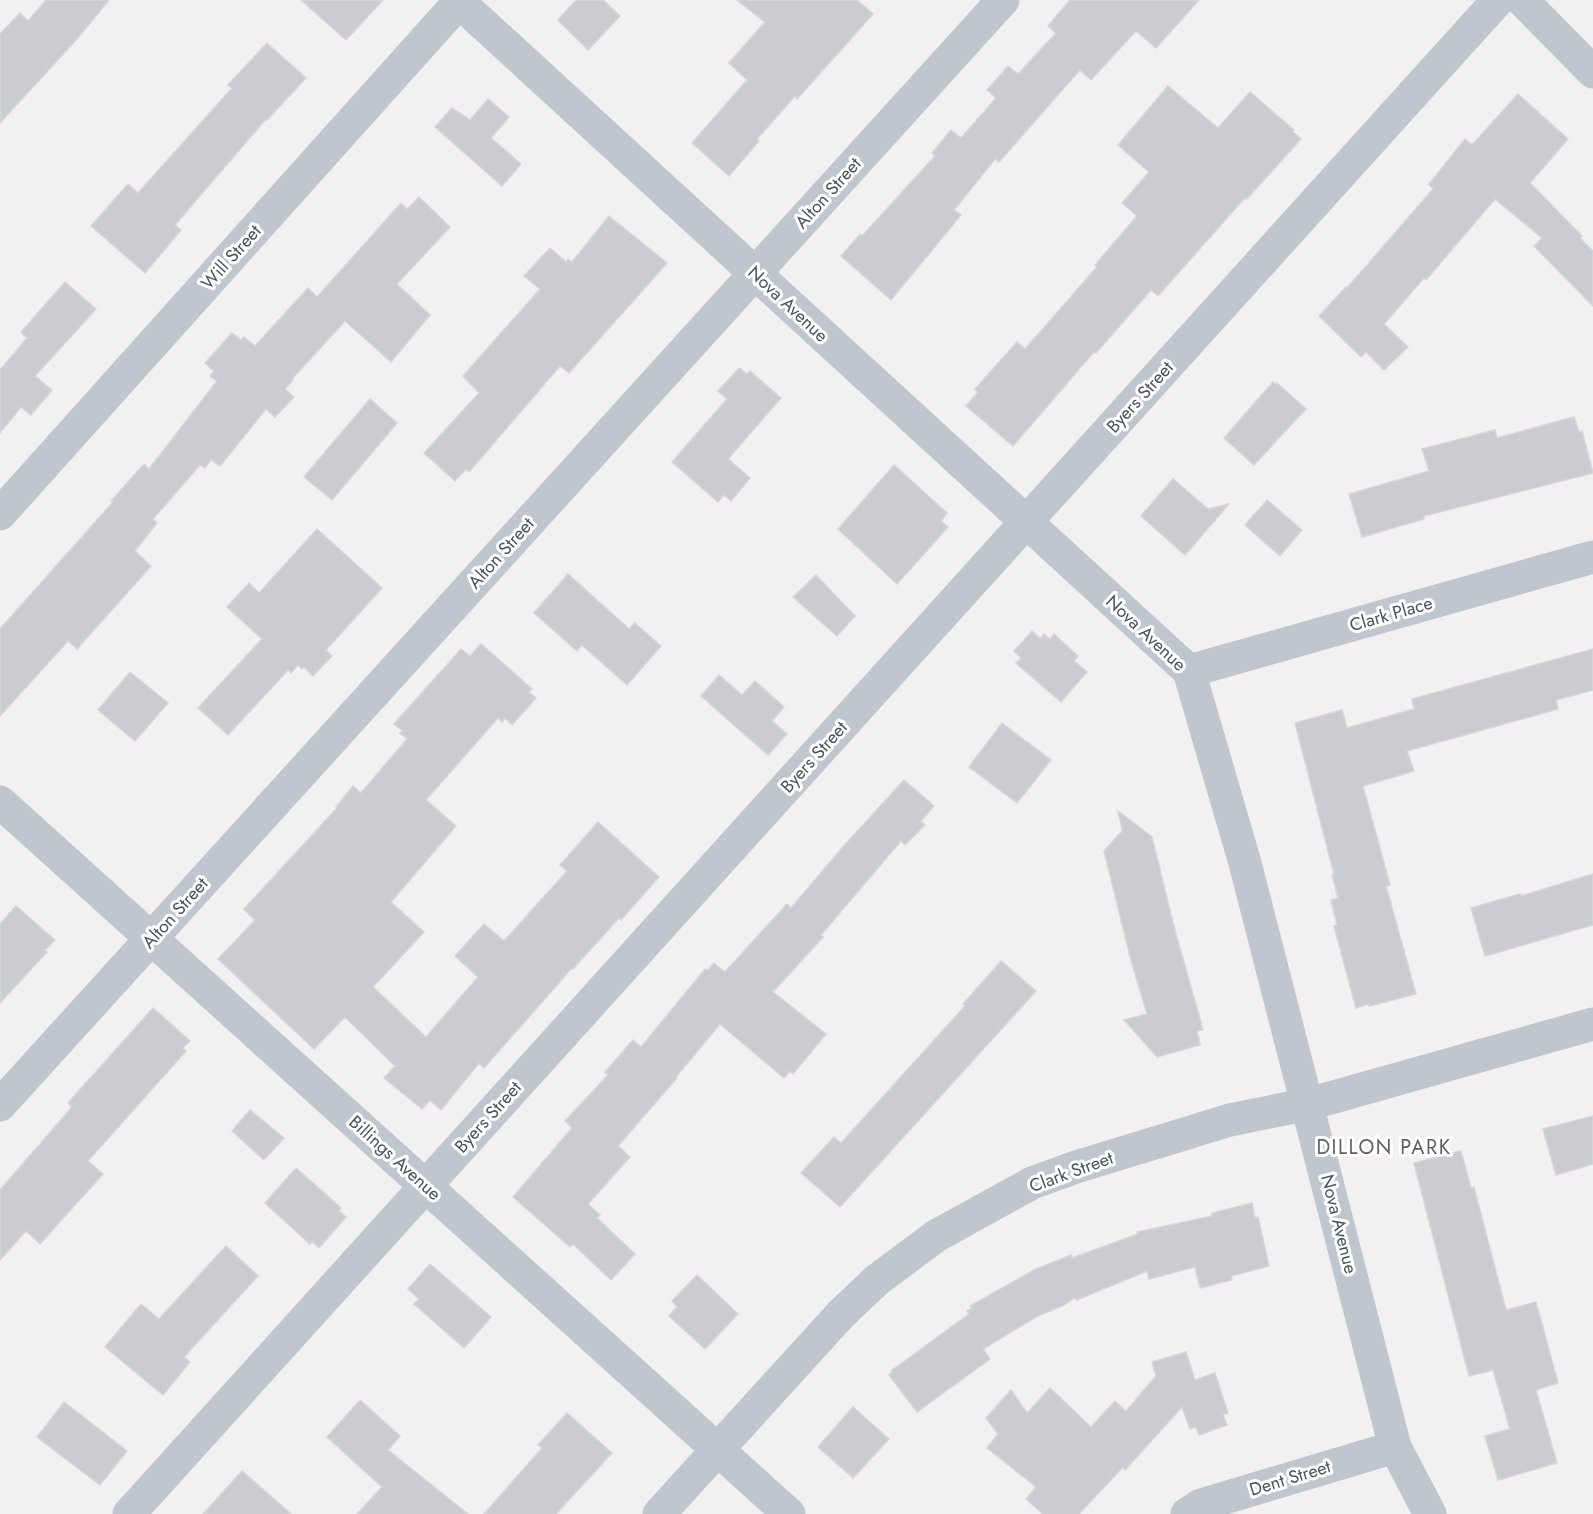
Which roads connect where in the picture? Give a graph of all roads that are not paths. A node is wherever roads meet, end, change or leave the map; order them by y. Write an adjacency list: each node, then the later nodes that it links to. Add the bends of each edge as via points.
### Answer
1 (1003, 0): 6 (street, Alton Street)
2 (1498, 0): 8 (street, Byers Street)
3 (1522, 0): 5 (street)
4 (459, 1): 6 (street, Nova Avenue); 7 (street, Will Street)
5 (1593, 72)
6 (755, 273): 8 (street, Nova Avenue); 12 (street, Alton Street)
7 (0, 514)
8 (1027, 522): 10 (street, Nova Avenue); 16 (street, Byers Street)
9 (1593, 557): 10 (street, Clark Place)
10 (1188, 671): 14 (street, Nova Avenue, via 1245,863)
11 (0, 802): 12 (street, Billings Avenue)
12 (151, 939): 15 (street, Alton Street); 16 (street, Billings Avenue)
13 (1593, 1024): 14 (street, Clark Street)
14 (1309, 1104): 17 (street, Nova Avenue); 18 (street, Clark Street, via 1230,1120 1076,1167 1032,1183 936,1236 841,1314)
15 (0, 1105)
16 (426, 1186): 18 (street, Billings Avenue); 19 (street, Byers Street)
17 (1395, 1447): 22 (street, Dent Street, via 1201,1505); 23 (street, Nova Avenue)
18 (717, 1449): 20 (street, Clark Street); 21 (street, Billings Avenue)
19 (129, 1514)
20 (659, 1514)
21 (789, 1514)
22 (1187, 1514)
23 (1430, 1514)

